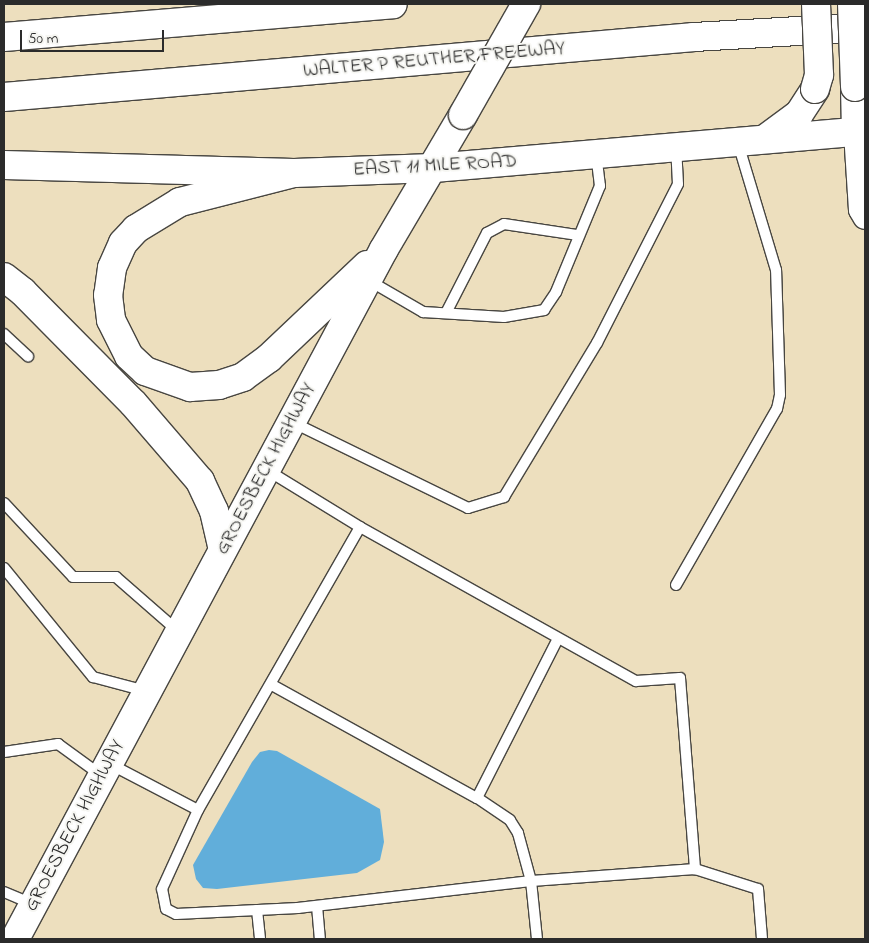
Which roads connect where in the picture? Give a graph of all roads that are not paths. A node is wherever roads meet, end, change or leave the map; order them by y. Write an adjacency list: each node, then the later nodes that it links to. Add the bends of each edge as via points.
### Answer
1 (393, 4): 6 (main road)
2 (526, 4): 14 (main road, GROESBECK HIGHWAY, bridge)
3 (816, 4): 9 (main road, bridge, via 818,75 815,88 799,114)
4 (852, 4): 8 (main road, bridge, via 855,87)
5 (865, 27): 7 (main road, WALTER P REUTHER FREEWAY, via 655,41)
6 (4, 37)
7 (4, 97)
8 (861, 131): 9 (main road, EAST 11 MILE ROAD); 16 (street, via 861,209)
9 (765, 139): 10 (main road, EAST 11 MILE ROAD)
10 (738, 142): 11 (main road, EAST 11 MILE ROAD); 30 (lane, via 776,270 780,394 777,409)
11 (676, 148): 12 (main road, EAST 11 MILE ROAD); 24 (lane, via 678,184 598,344 504,497 468,508)
12 (596, 154): 14 (main road, EAST 11 MILE ROAD); 17 (lane, via 600,186)
13 (4, 165): 15 (main road, EAST 11 MILE ROAD)
14 (433, 168): 15 (main road, EAST 11 MILE ROAD); 18 (main road, GROESBECK HIGHWAY)
15 (294, 173): 18 (main road, via 180,202 136,229 123,243 112,268 108,295 111,320 128,356 145,371 190,387 219,385 243,377 269,358)
16 (865, 216)
17 (578, 235): 21 (lane, via 556,292 544,310 504,317); 21 (lane, via 504,224 486,233)
18 (384, 249): 20 (main road, GROESBECK HIGHWAY)
19 (4, 277): 28 (main road, via 24,292 133,403 200,481 214,511)
20 (367, 280): 21 (lane, via 423,312); 24 (main road, GROESBECK HIGHWAY)
21 (446, 314)
22 (4, 334): 23 (lane)
23 (28, 356)
24 (292, 422): 25 (main road, GROESBECK HIGHWAY)
25 (266, 470): 27 (lane); 28 (main road, GROESBECK HIGHWAY)
26 (4, 502): 31 (lane, via 73,577 116,577)
27 (360, 527): 32 (lane); 33 (lane)
28 (223, 549): 31 (main road, GROESBECK HIGHWAY)
29 (4, 568): 34 (lane, via 93,677)
30 (676, 585)
31 (179, 631): 34 (main road, GROESBECK HIGHWAY)
32 (557, 640): 37 (lane); 39 (lane, via 636,681 680,678)
33 (272, 685): 37 (lane); 38 (lane)
34 (147, 692): 36 (main road, GROESBECK HIGHWAY)
35 (4, 752): 36 (lane, via 58,744)
36 (105, 769): 38 (lane); 42 (main road, GROESBECK HIGHWAY)
37 (477, 798): 40 (lane, via 510,820 518,833)
38 (198, 810): 44 (lane, via 162,889 166,909 176,914)
39 (695, 869): 40 (lane); 49 (lane, via 758,889)
40 (531, 881): 43 (lane); 48 (lane)
41 (4, 892): 42 (lane)
42 (33, 905): 45 (main road, GROESBECK HIGHWAY)
43 (317, 906): 44 (lane); 47 (lane)
44 (256, 910): 46 (lane)
45 (15, 939)
46 (260, 939)
47 (320, 939)
48 (537, 939)
49 (762, 939)

